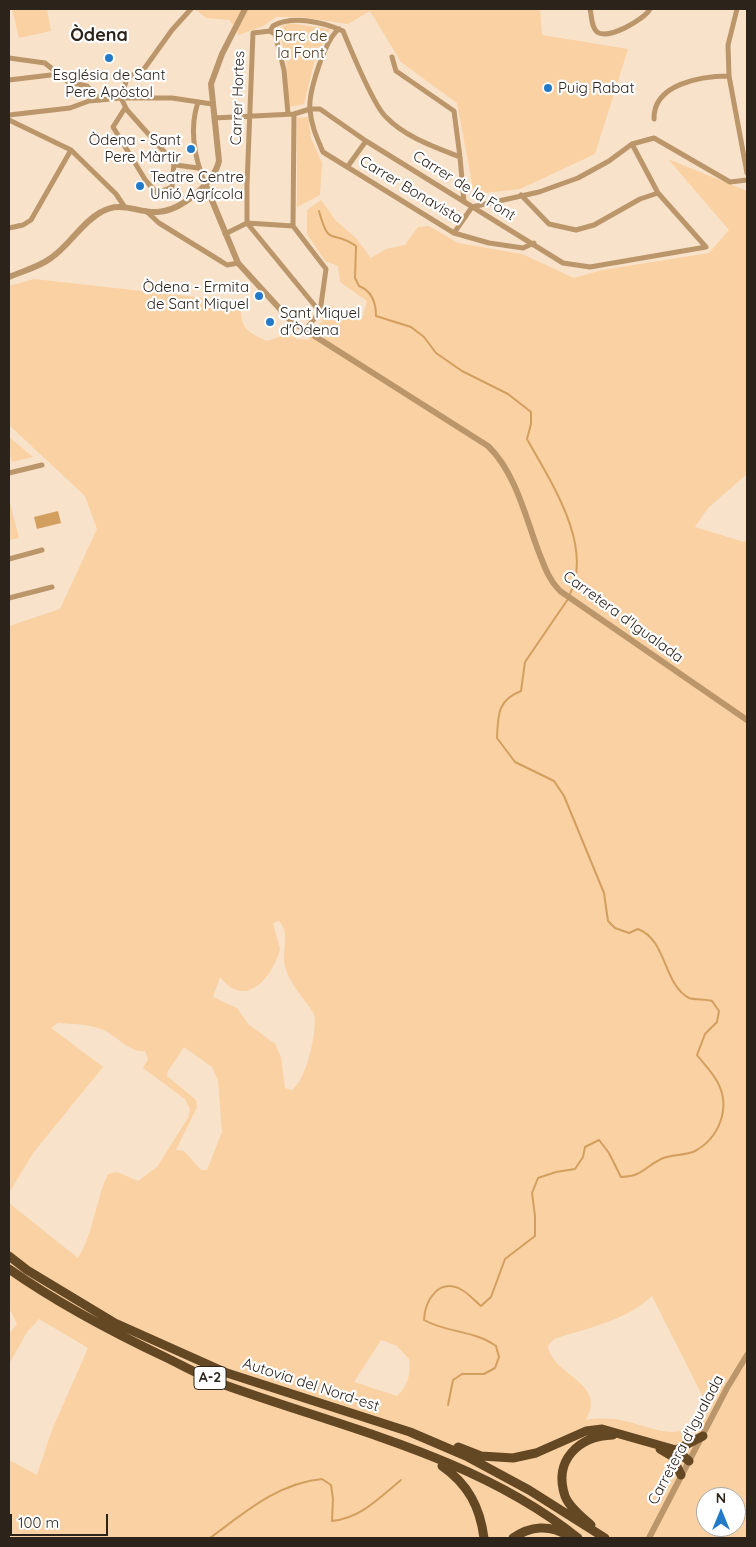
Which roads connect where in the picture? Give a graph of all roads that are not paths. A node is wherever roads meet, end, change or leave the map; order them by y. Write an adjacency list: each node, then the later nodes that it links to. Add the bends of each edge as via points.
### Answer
1 (191, 9): 13 (street, via 144,70 127,78)
2 (245, 9): 16 (street, via 215,70 211,84)
3 (590, 9): 4 (street, via 594,28 606,34 636,23)
4 (650, 9)
5 (737, 9): 11 (street, via 728,45)
6 (339, 29): 7 (street, via 289,20 273,26); 18 (street, via 317,72); 29 (street, via 343,31 384,116 403,131)
7 (273, 32): 19 (street, via 284,70); 22 (street, Carrer Hortes, via 253,33)
8 (392, 56): 29 (street, via 396,71 454,111)
9 (9, 58): 10 (street, via 45,63)
10 (59, 74): 12 (street); 14 (street, via 68,82 87,86)
11 (729, 76): 24 (street, via 699,80 668,90 654,108); 33 (street)
12 (9, 80)
13 (121, 98): 14 (street); 15 (street, via 172,98); 17 (street)
14 (100, 100): 21 (street, via 70,108)
15 (198, 102): 16 (street); 32 (street, via 193,116)
16 (212, 104): 23 (street)
17 (125, 108): 30 (street); 30 (street, via 113,127 157,193 172,187)
18 (310, 109): 20 (street); 26 (street, Carrer de la Font, via 320,109); 31 (street, Carrer Bonavista, via 314,131 323,152)
19 (288, 114): 20 (street); 22 (street)
20 (294, 114): 43 (street)
21 (9, 115)
22 (251, 116): 23 (street); 42 (street, Carrer Hortes)
23 (214, 118): 35 (street, via 219,161)
24 (654, 119)
25 (9, 120): 28 (street)
26 (366, 141): 31 (street); 38 (street, Carrer de la Font)
27 (632, 144): 34 (street, via 654,138 730,182); 36 (street); 37 (street, via 578,178)
28 (71, 150): 39 (street); 44 (street, via 32,220)
29 (460, 157): 38 (street)
30 (174, 163): 32 (street, via 176,166)
31 (348, 166): 45 (street, Carrer Bonavista)
32 (198, 168): 35 (street)
33 (747, 173)
34 (747, 180)
35 (206, 186): 41 (street, via 170,208 158,212); 46 (street, Carretera d'Igualada)
36 (658, 193): 37 (street, via 640,199 594,225 576,230 549,224); 47 (street, Carrer de la Font, via 706,247 590,267 563,263)
37 (521, 195): 40 (street)
38 (464, 202): 40 (street, Carrer de la Font)
39 (124, 206): 41 (street); 49 (street, via 102,211 51,258)
40 (472, 207): 45 (street); 47 (street, Carrer de la Font)
41 (144, 209): 48 (street, via 159,223 227,265)
42 (247, 223): 43 (street); 46 (street); 50 (street)
43 (293, 226): 50 (street, via 326,269)
44 (9, 228)
45 (454, 233): 47 (street, Carrer Bonavista, via 523,248)
46 (225, 234): 48 (street, Carretera d'Igualada)
47 (534, 243)
48 (238, 264): 51 (street, Carretera d'Igualada, via 290,322)
49 (9, 277)
50 (320, 312): 51 (street)
51 (304, 332): 58 (street, Carretera d'Igualada, via 488,446 509,474 548,576 566,595)
52 (42, 465): 53 (street)
53 (9, 473)
54 (42, 550): 55 (street)
55 (9, 558)
56 (52, 587): 57 (street)
57 (9, 598)
58 (747, 720)
59 (9, 1256): 62 (highway, Autovia del Nord-est / A-2, via 115,1323 226,1373)
60 (9, 1269): 66 (highway, Autovia del Nord-est / A-2, via 107,1330 220,1383 343,1423)
61 (747, 1355): 64 (street, Carretera d'Igualada)
62 (335, 1406): 63 (highway, via 384,1417 481,1456 514,1458 536,1453 586,1431 602,1429); 73 (highway, Autovia del Nord-est / A-2, via 466,1456 529,1490)
63 (624, 1435): 65 (highway); 73 (highway, via 593,1437 578,1445 570,1454 562,1474 566,1497)
64 (703, 1436): 65 (highway); 67 (street, Carretera d'Igualada)
65 (674, 1453): 67 (highway); 68 (highway)
66 (425, 1455): 69 (highway, via 464,1484 482,1520); 72 (highway, Autovia del Nord-est / A-2, via 481,1478 557,1521)
67 (689, 1461): 68 (street, Carretera d'Igualada)
68 (681, 1475): 74 (street, Carretera d'Igualada)
69 (484, 1538)
70 (513, 1538): 71 (highway, via 534,1528 557,1529)
71 (570, 1538)
72 (578, 1538)
73 (605, 1538)
74 (649, 1538)

